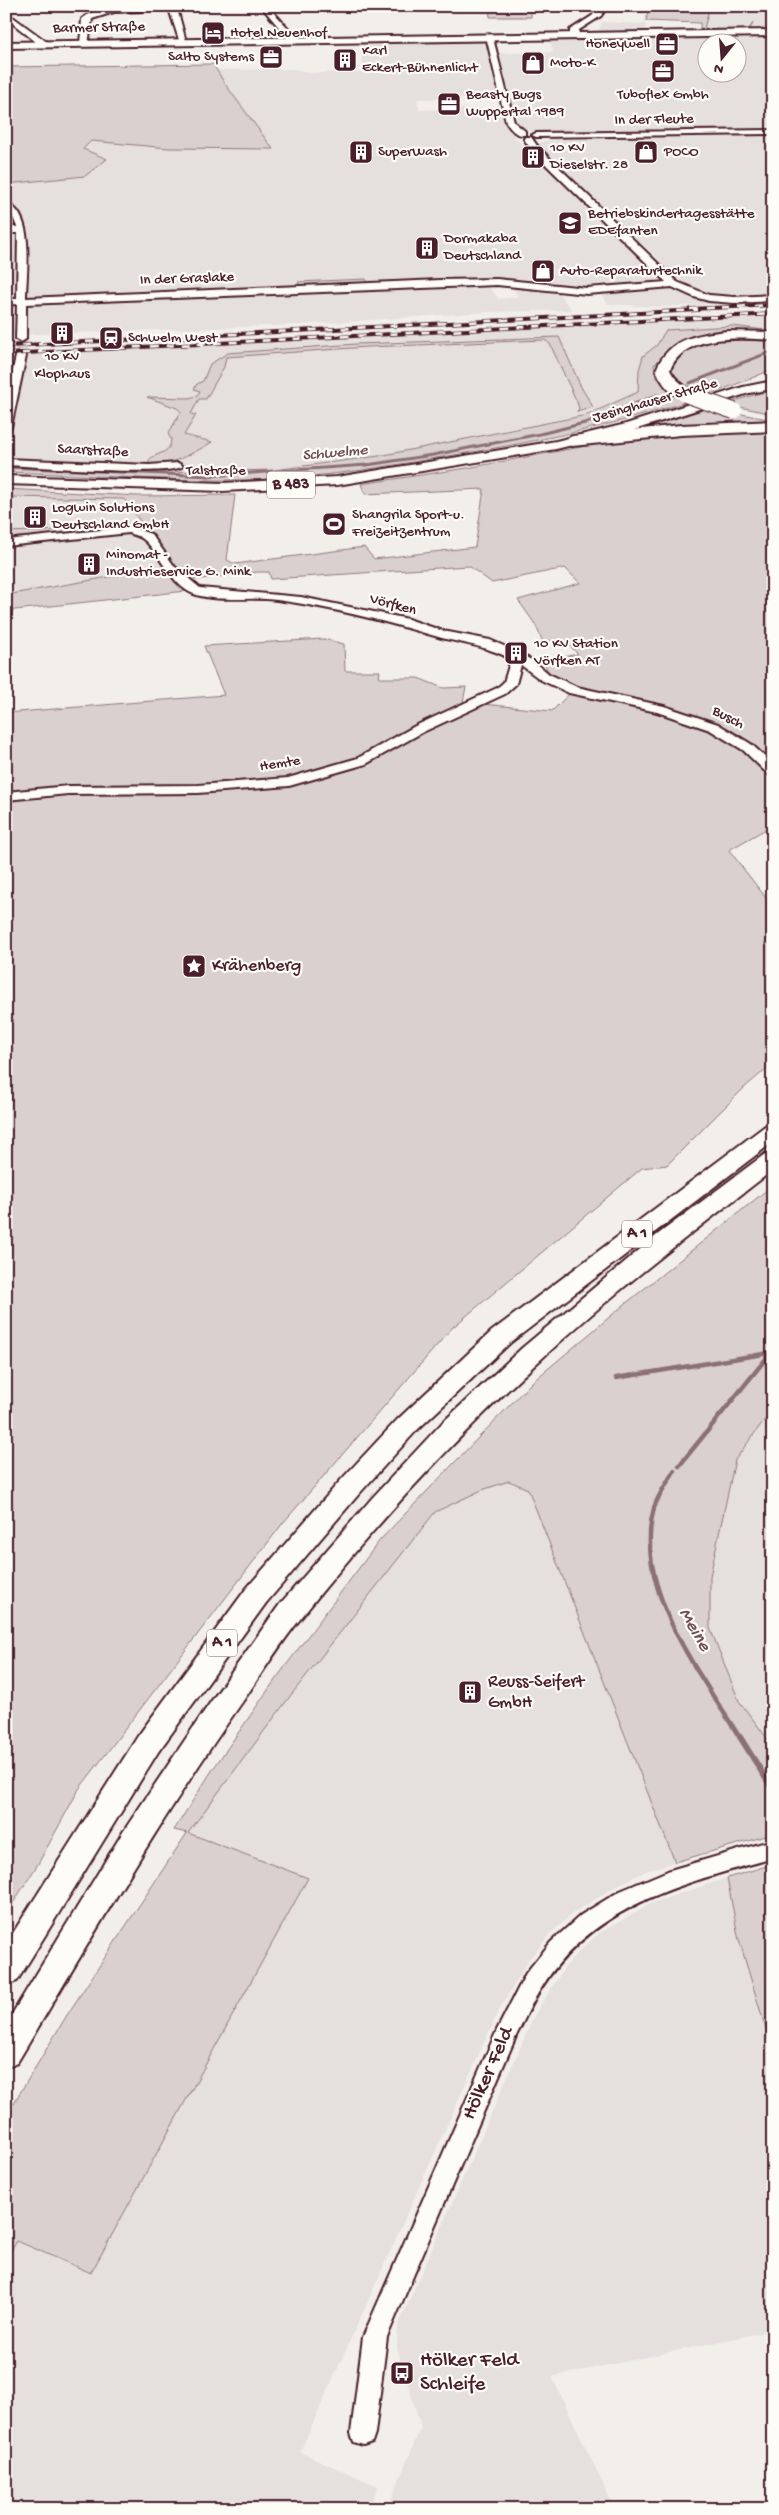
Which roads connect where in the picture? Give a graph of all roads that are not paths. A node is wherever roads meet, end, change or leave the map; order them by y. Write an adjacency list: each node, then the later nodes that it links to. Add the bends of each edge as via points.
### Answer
1 (180, 6): 15 (street, via 174,12)
2 (264, 6): 14 (street)
3 (537, 6): 4 (street)
4 (603, 7): 8 (street)
5 (138, 9): 17 (street, via 89,17 86,19)
6 (6, 14): 9 (street)
7 (576, 16): 8 (street)
8 (595, 18): 12 (street, via 577,27)
9 (18, 23): 10 (street); 16 (street)
10 (6, 24)
11 (773, 33): 12 (main road, Barmer Straße)
12 (574, 36): 13 (main road, Barmer Straße)
13 (488, 38): 14 (main road, Barmer Straße); 20 (street, via 510,122)
14 (295, 41): 15 (main road, Barmer Straße)
15 (188, 43): 17 (main road, Barmer Straße)
16 (44, 44): 17 (main road, Barmer Straße); 18 (main road, Barmer Straße)
17 (84, 44)
18 (6, 45)
19 (773, 132): 20 (street, In der Fleute)
20 (528, 136): 24 (street, via 535,149)
21 (6, 206): 23 (street, via 16,214)
22 (6, 230): 23 (street)
23 (22, 230): 26 (street)
24 (674, 284): 25 (street, via 708,298); 26 (street, In der Graslake, via 587,291 489,282)
25 (773, 298)
26 (20, 301): 27 (street, In der Graslake); 29 (street)
27 (6, 302)
28 (773, 336): 34 (highway, bridge, via 722,336 695,342 677,349 666,359 663,370 669,383 685,394 734,411)
29 (21, 339)
30 (21, 356): 36 (street)
31 (773, 379): 33 (main road, Jesinghauser Straße / B 483)
32 (773, 385): 33 (main road, Jesinghauser Straße / B 483)
33 (747, 390): 37 (main road, Jesinghauser Straße / B 483, via 651,421)
34 (773, 417)
35 (773, 426): 37 (highway, via 681,430)
36 (6, 427)
37 (572, 441): 40 (main road, Talstraße / B 483, via 409,471 290,485 174,487)
38 (6, 462): 39 (street, Saarstraße, via 149,468)
39 (178, 466)
40 (6, 480)
41 (6, 543): 42 (street, Vörfken, via 130,530 147,536 171,569 196,591 301,600 486,643)
42 (517, 658): 43 (street, Vörfken, via 545,677 573,690); 45 (street, Hemte, via 510,684 501,691 419,729 362,761 289,782 198,789 68,790)
43 (660, 710): 44 (street, Busch, via 697,720 727,733)
44 (773, 770)
45 (6, 796)
46 (773, 1131): 49 (highway, A 1, via 493,1345 406,1426 256,1596 148,1744)
47 (773, 1159): 50 (highway, A 1, via 665,1241 522,1361 382,1504 290,1612 213,1721 139,1834)
48 (773, 1850): 51 (street, Hölker Feld, via 670,1879 627,1896 588,1920 558,1949 534,1980 508,2030 375,2338)
49 (6, 1971)
50 (6, 2053)
51 (363, 2433)

